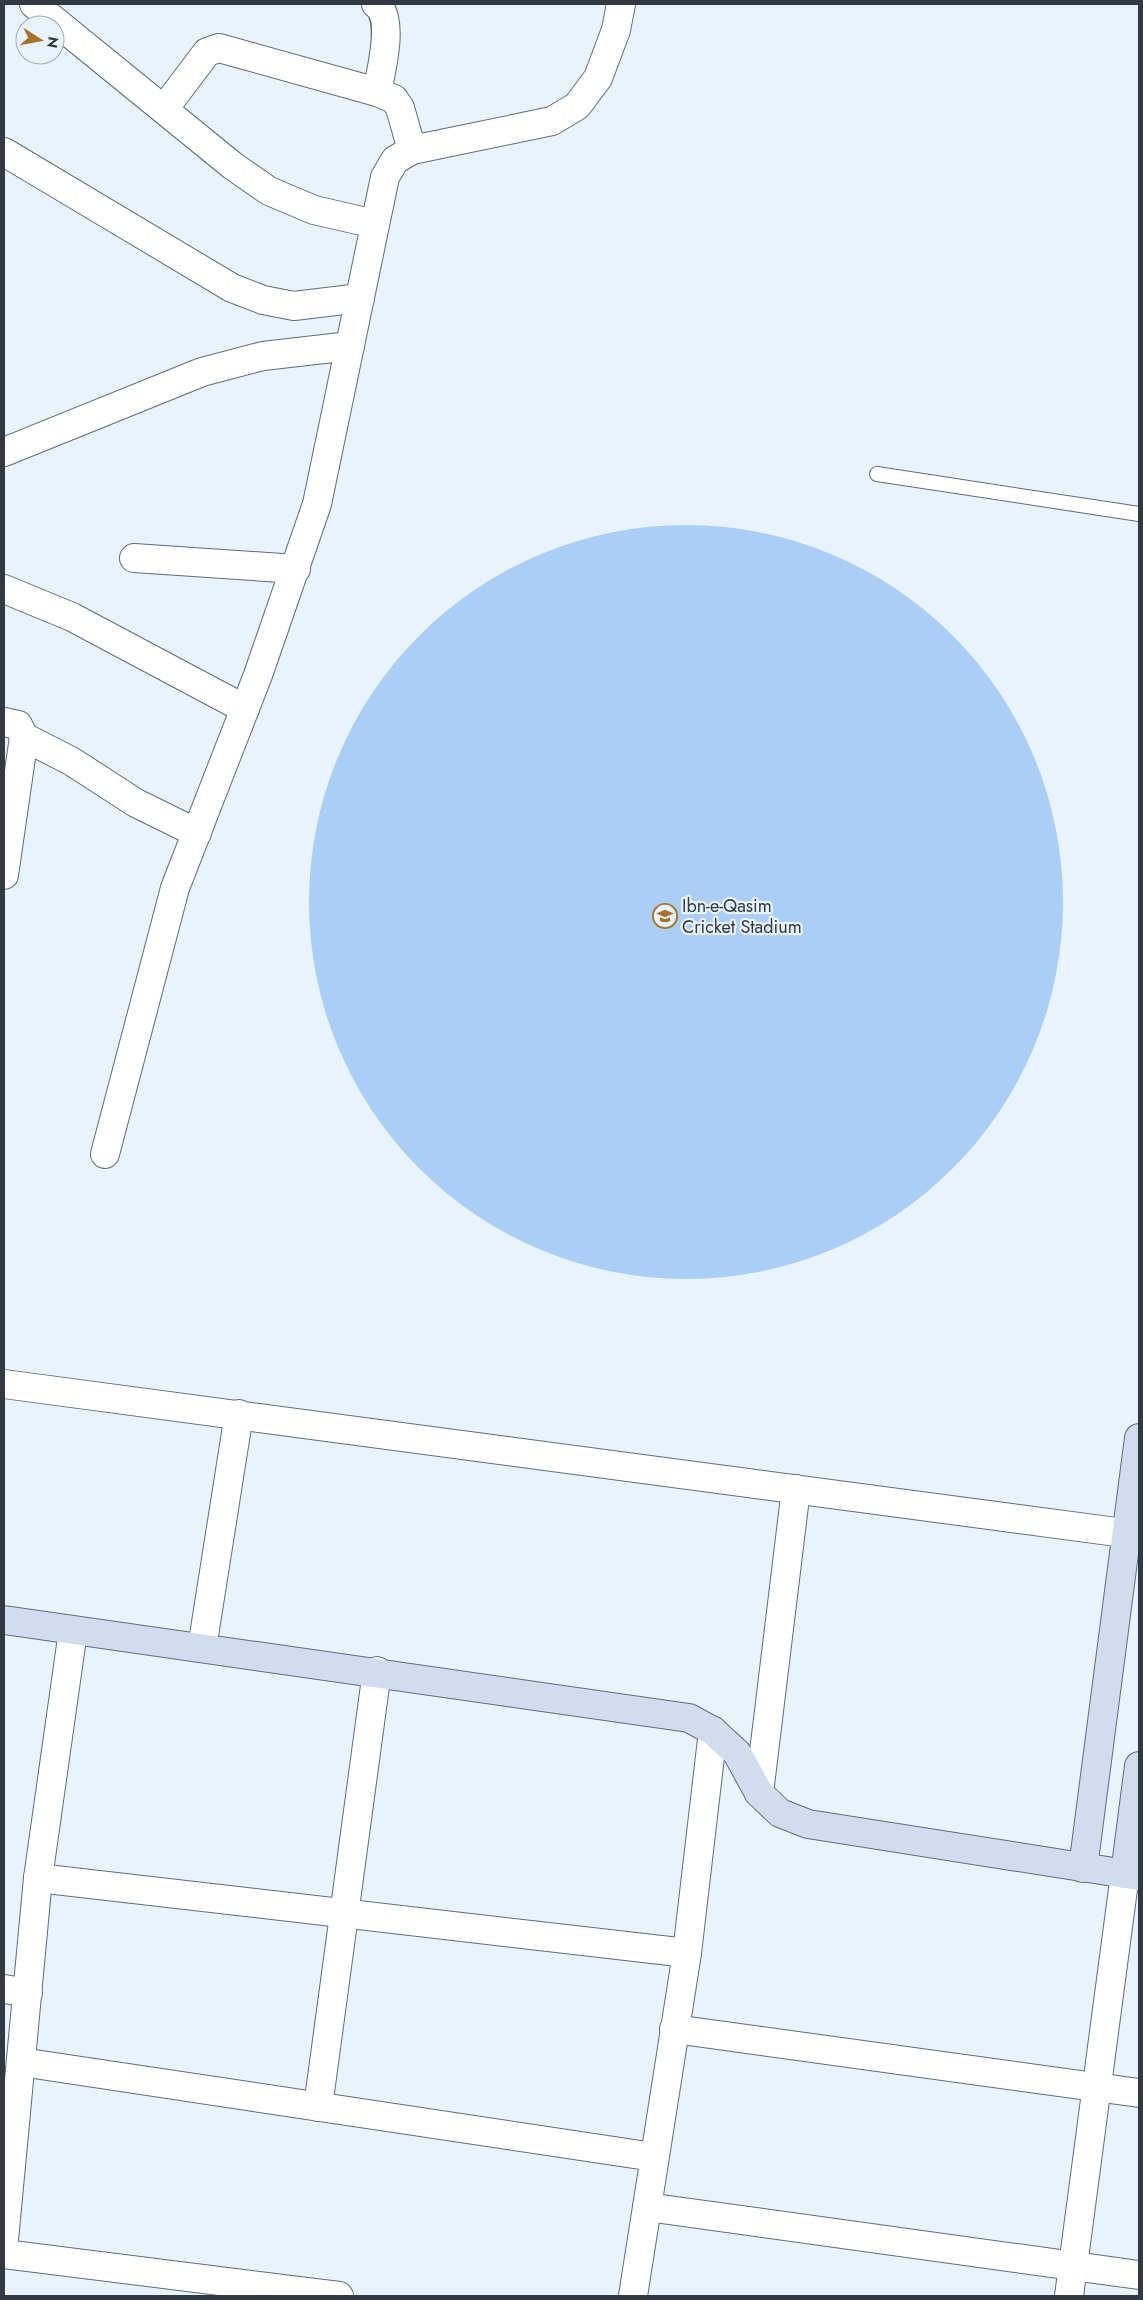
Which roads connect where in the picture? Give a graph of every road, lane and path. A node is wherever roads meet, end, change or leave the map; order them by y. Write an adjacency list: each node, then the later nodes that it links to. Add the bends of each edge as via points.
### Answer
1 (34, 4): 5 (street)
2 (376, 4): 4 (street, via 386,15 385,53)
3 (621, 4): 6 (street, via 616,30 598,78 578,106 552,121)
4 (378, 92): 5 (street, via 219,48 207,52); 6 (street, via 394,100 400,108)
5 (164, 109): 8 (street, via 269,191 314,210)
6 (412, 150): 8 (street, via 395,160 385,177)
7 (4, 152): 9 (street, via 232,288 263,300 294,306)
8 (375, 224): 9 (street)
9 (360, 298): 10 (street)
10 (350, 346): 11 (street, via 263,356 202,372); 15 (street, via 317,504)
11 (4, 452)
12 (877, 474): 13 (lane)
13 (1139, 514)
14 (134, 558): 15 (street)
15 (296, 569): 17 (street)
16 (4, 589): 17 (street, via 72,617)
17 (245, 710): 19 (street)
18 (14, 729): 19 (street, via 136,803); 20 (street)
19 (197, 833): 21 (street, via 175,888)
20 (4, 875)
21 (105, 1154)
22 (4, 1384): 23 (street)
23 (239, 1414): 25 (street); 29 (street)
24 (1139, 1438): 26 (street)
25 (796, 1488): 26 (street); 33 (street)
26 (1133, 1535): 34 (street)
27 (4, 1620): 28 (street)
28 (74, 1631): 29 (street); 36 (street)
29 (202, 1648): 30 (street)
30 (377, 1671): 31 (street, via 689,1718); 37 (street)
31 (712, 1731): 33 (street, via 737,1753); 38 (street)
32 (1139, 1766): 35 (street)
33 (759, 1793): 34 (street, via 780,1813 808,1824)
34 (1083, 1868): 35 (street)
35 (1132, 1875): 42 (street)
36 (38, 1878): 37 (street); 39 (street)
37 (344, 1914): 38 (street); 44 (street)
38 (687, 1953): 40 (street)
39 (16, 1991): 41 (street)
40 (674, 2028): 42 (street); 45 (street)
41 (21, 2062): 44 (street); 46 (street)
42 (1095, 2087): 43 (street); 50 (street)
43 (1139, 2093)
44 (318, 2107): 45 (street)
45 (654, 2157): 47 (street)
46 (6, 2204): 48 (street)
47 (646, 2207): 50 (street); 53 (street)
48 (4, 2240)
49 (4, 2254): 52 (street)
50 (1074, 2266): 51 (street); 54 (street)
51 (1139, 2275)
52 (339, 2296)
53 (633, 2296)
54 (1069, 2296)

